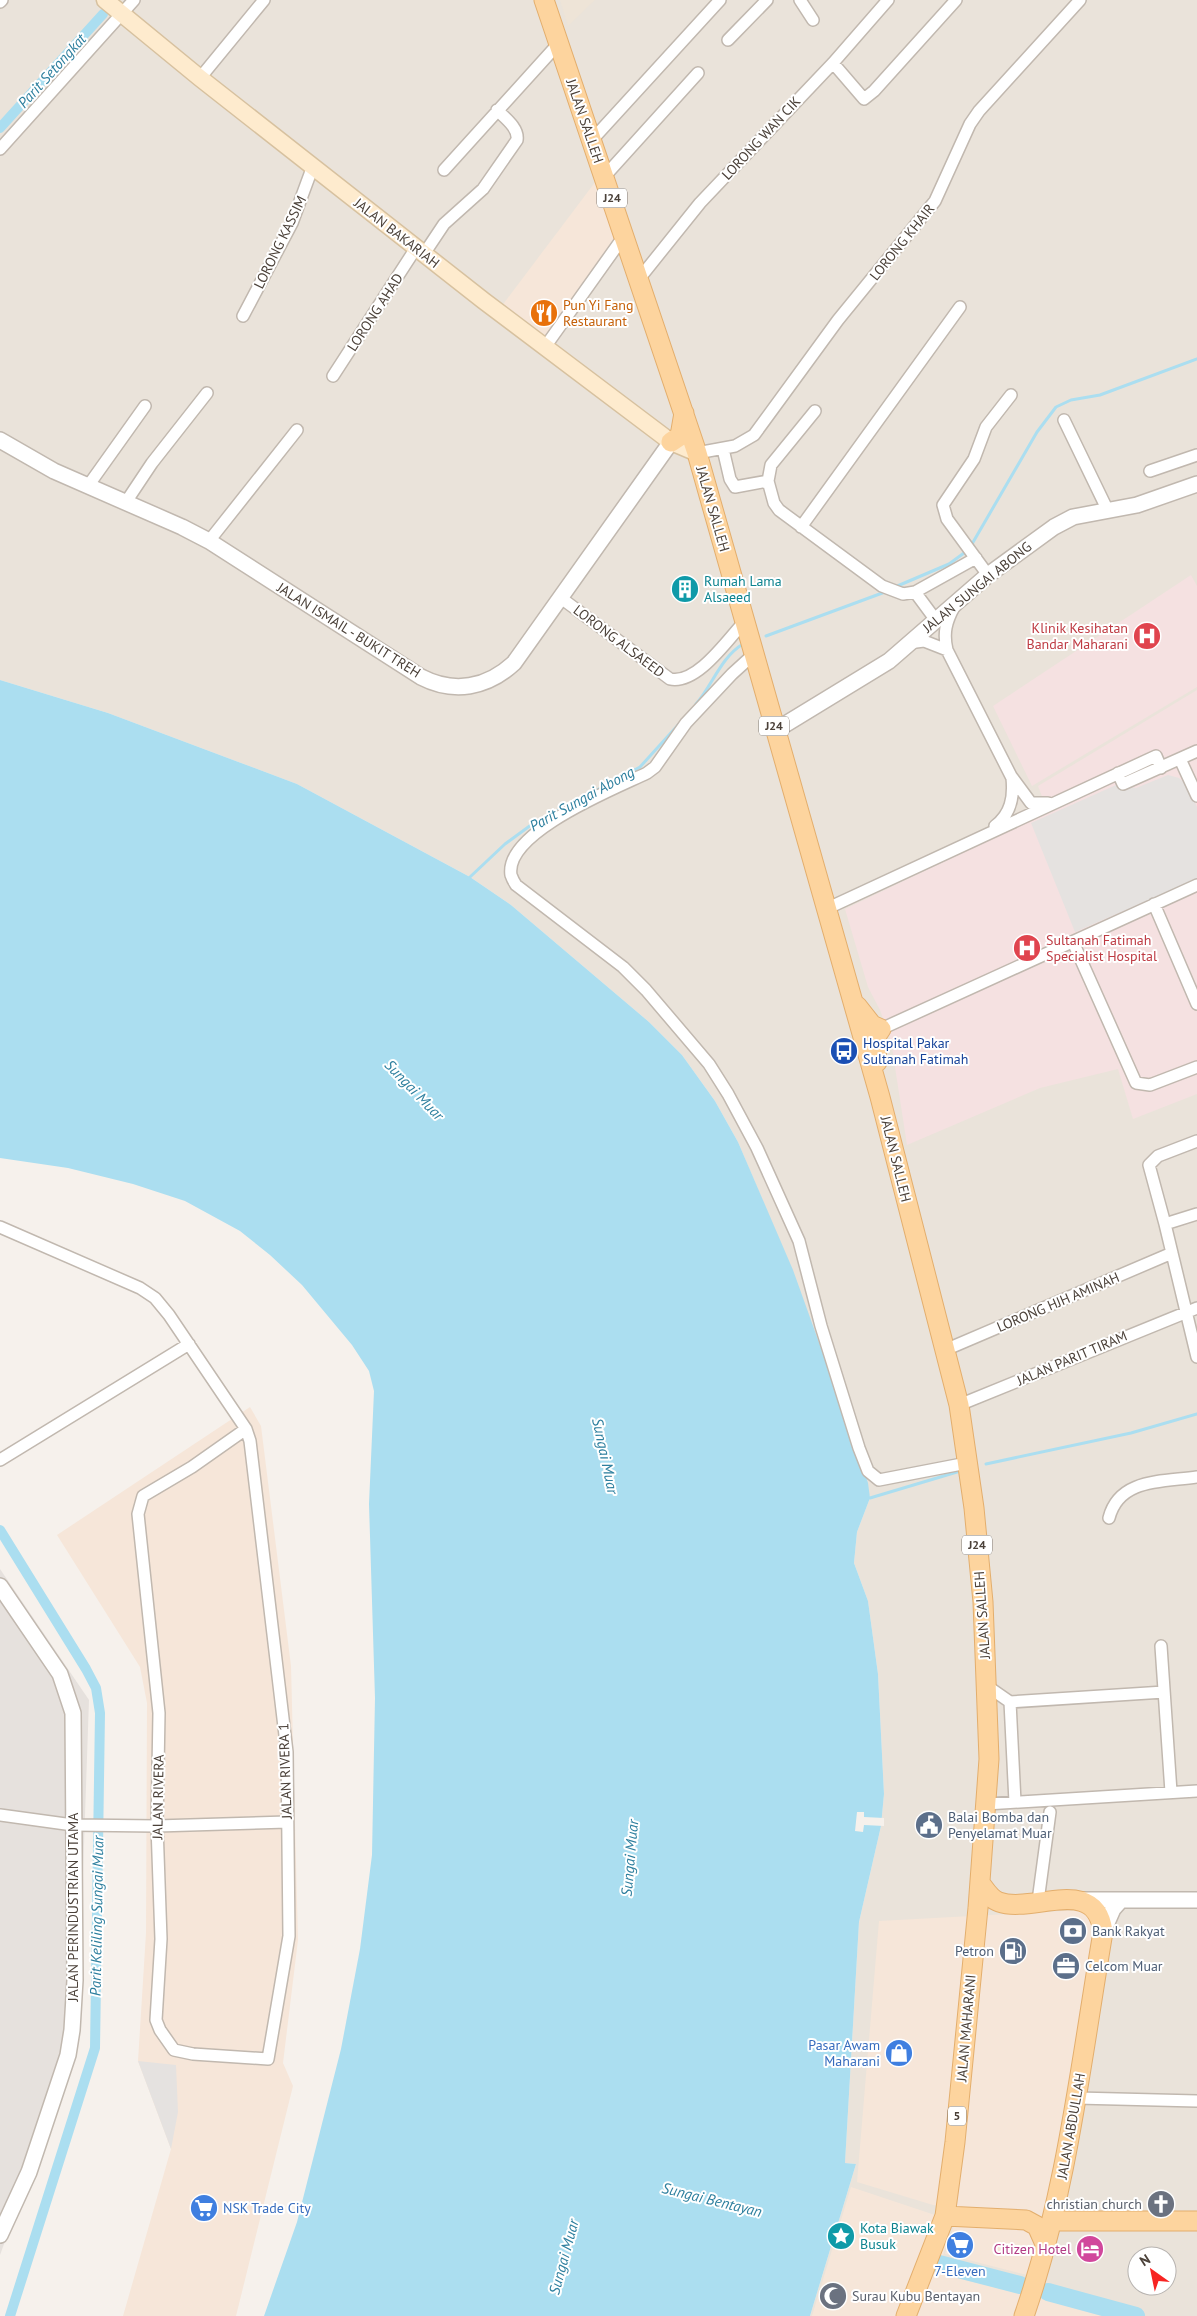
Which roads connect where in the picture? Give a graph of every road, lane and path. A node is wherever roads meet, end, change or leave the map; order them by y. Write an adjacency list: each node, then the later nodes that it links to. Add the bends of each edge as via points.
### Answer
1 (105, 0): 11 (main road, JALAN BAKARIAH)
2 (134, 0): 11 (street)
3 (264, 0): 17 (street)
4 (544, 0): 14 (main road, JALAN SALLEH / J24)
5 (720, 0): 19 (street)
6 (767, 0): 13 (street)
7 (800, 0): 12 (street)
8 (888, 0): 15 (street, LORONG WAN CIK)
9 (956, 0): 15 (street, via 864,98)
10 (1080, 0): 40 (street, LORONG KHAIR, via 979,111 935,201 838,320 754,435 746,442)
11 (123, 14): 17 (main road, JALAN BAKARIAH); 20 (street)
12 (813, 20)
13 (728, 40)
14 (559, 43): 18 (street); 19 (main road, JALAN SALLEH / J24)
15 (833, 63): 26 (street, LORONG WAN CIK, via 700,204)
16 (698, 73): 23 (street)
17 (200, 78): 21 (main road, JALAN BAKARIAH)
18 (496, 110): 22 (street); 25 (street, LORONG AHAD, via 516,130 517,140 483,189)
19 (592, 140): 23 (main road, JALAN SALLEH / J24)
20 (0, 149)
21 (313, 166): 25 (main road, JALAN BAKARIAH); 28 (street, LORONG KASSIM, via 292,223)
22 (444, 170)
23 (604, 177): 24 (main road, JALAN SALLEH / J24)
24 (624, 236): 26 (main road, JALAN SALLEH / J24); 29 (street)
25 (420, 251): 29 (main road, JALAN BAKARIAH); 30 (street, LORONG AHAD)
26 (639, 279): 35 (main road, JALAN SALLEH / J24)
27 (960, 307): 49 (street)
28 (243, 316)
29 (544, 347): 39 (main road, JALAN BAKARIAH)
30 (334, 376)
31 (207, 393): 47 (street)
32 (1011, 395): 51 (street, via 986,427 974,459 943,505 947,518)
33 (145, 406): 46 (street)
34 (815, 411): 44 (street, via 771,465)
35 (684, 412): 39 (main road, via 680,436); 41 (main road, J24)
36 (1064, 420): 48 (street)
37 (297, 430): 50 (street)
38 (0, 440): 46 (street, JALAN ISMAIL - BUKIT TREH)
39 (672, 442): 41 (main road, JALAN BAKARIAH); 54 (street, JALAN ISMAIL - BUKIT TREH)
40 (723, 448): 41 (street, LORONG KHAIR); 44 (street, via 735,487)
41 (698, 453): 57 (main road, JALAN SALLEH / J24)
42 (1197, 455): 43 (street)
43 (1150, 472)
44 (768, 481): 49 (street, via 776,507)
45 (1197, 484): 48 (street, JALAN SUNGAI ABONG, via 1157,500)
46 (88, 486): 47 (street, JALAN ISMAIL - BUKIT TREH)
47 (126, 502): 50 (street, JALAN ISMAIL - BUKIT TREH)
48 (1108, 511): 52 (street, JALAN SUNGAI ABONG, via 1073,517 1054,527)
49 (801, 527): 53 (street, via 882,586 896,593)
50 (208, 541): 54 (street, JALAN ISMAIL - BUKIT TREH, via 421,677 454,688 481,685 504,673)
51 (976, 558): 52 (street); 53 (street)
52 (988, 575): 55 (street, JALAN SUNGAI ABONG)
53 (915, 592): 56 (street)
54 (561, 598): 57 (street, LORONG ALSAEED, via 670,679 678,680 698,672)
55 (959, 599): 56 (street, JALAN SUNGAI ABONG); 59 (street, via 944,632)
56 (935, 619): 58 (street, JALAN SUNGAI ABONG)
57 (745, 621): 60 (main road, JALAN SALLEH / J24)
58 (908, 643): 59 (street, via 924,641); 61 (street, JALAN SUNGAI ABONG, via 876,669)
59 (947, 650): 66 (street)
60 (754, 654): 61 (main road, JALAN SALLEH / J24); 92 (street, via 686,723 655,767 555,818 526,841 516,854 511,874 516,885 623,967 646,990 709,1064 728,1094 799,1241 824,1335 859,1448 871,1476 878,1480 886,1479)
61 (776, 730): 72 (main road, JALAN SALLEH / J24)
62 (1197, 751): 63 (street)
63 (1180, 759): 64 (street); 67 (street)
64 (1161, 768): 65 (street, via 1123,784); 65 (street, via 1156,756)
65 (1118, 773): 68 (street)
66 (1011, 776): 68 (street, via 1031,803); 69 (street, via 1014,794 1011,804 999,823)
67 (1197, 796)
68 (1054, 803): 69 (street)
69 (986, 833): 72 (street)
70 (1197, 885): 71 (street)
71 (1154, 904): 73 (street); 75 (street)
72 (826, 909): 74 (main road, JALAN SALLEH / J24)
73 (1073, 942): 76 (street); 77 (street, via 1136,1083 1150,1085)
74 (851, 1000): 76 (main road, via 871,1024); 78 (main road, JALAN SALLEH / J24)
75 (1197, 1004)
76 (881, 1030): 78 (main road, via 875,1038)
77 (1197, 1067)
78 (877, 1088): 87 (main road, JALAN SALLEH / J24)
79 (1197, 1141): 81 (street, via 1158,1156 1149,1165)
80 (1197, 1214): 81 (street)
81 (1165, 1224): 83 (street)
82 (0, 1226): 86 (street, via 140,1288 155,1298)
83 (1172, 1253): 85 (street); 87 (street, LORONG HJH AMINAH)
84 (1197, 1308): 85 (street, JALAN PARIT TIRAM)
85 (1185, 1312): 88 (street); 89 (street, JALAN PARIT TIRAM)
86 (189, 1344): 90 (street); 91 (street)
87 (945, 1350): 89 (main road, JALAN SALLEH / J24)
88 (1197, 1357)
89 (959, 1405): 92 (main road, JALAN SALLEH / J24)
90 (246, 1429): 106 (street, JALAN RIVERA 1, via 287,1752); 108 (street, JALAN RIVERA, via 141,1500 138,1514 159,1713)
91 (0, 1460)
92 (967, 1463): 97 (main road, JALAN SALLEH / J24, via 983,1602)
93 (1197, 1477): 94 (street, via 1133,1487 1118,1497)
94 (1108, 1518)
95 (0, 1586): 107 (street, JALAN PERINDUSTRIAN UTAMA, via 60,1674 73,1713)
96 (1161, 1646): 98 (street)
97 (987, 1686): 99 (street); 103 (main road, JALAN SALLEH / J24, via 989,1759)
98 (1164, 1692): 99 (street); 101 (street)
99 (1010, 1702): 102 (street)
100 (1197, 1791): 101 (street)
101 (1171, 1792): 102 (street)
102 (1015, 1802): 103 (street)
103 (986, 1804): 109 (main road, JALAN SALLEH / J24)
104 (1050, 1812): 113 (street)
105 (0, 1816): 107 (street)
106 (286, 1822): 108 (street); 117 (street, JALAN RIVERA 1, via 288,1936 268,2059)
107 (80, 1825): 108 (street); 123 (street, JALAN PERINDUSTRIAN UTAMA, via 72,2030 68,2055 29,2172)
108 (157, 1826): 117 (street, JALAN RIVERA, via 161,1939 156,2020 174,2050)
109 (980, 1883): 114 (main road, via 994,1899); 116 (main road, JALAN MAHARANI / 5)
110 (1080, 1900): 111 (street); 113 (main road, 5); 115 (main road, via 1096,1911)
111 (1120, 1900): 112 (street); 115 (street)
112 (1197, 1900)
113 (1038, 1901): 114 (main road, 5)
114 (1009, 1904): 116 (main road, 5, via 988,1915)
115 (1103, 1932): 118 (main road, JALAN ABDULLAH)
116 (974, 1936): 120 (main road, JALAN MAHARANI / 5)
117 (214, 2054)
118 (1077, 2098): 119 (street); 121 (main road, JALAN ABDULLAH)
119 (1197, 2101)
120 (945, 2216): 124 (main road, via 1026,2220 1037,2226); 125 (main road, JALAN MAHARANI / 5)
121 (1052, 2220): 122 (main road); 124 (main road, JALAN ABDULLAH)
122 (1197, 2221)
123 (0, 2235)
124 (1045, 2244): 126 (main road, JALAN ABDULLAH)
125 (906, 2316)
126 (1024, 2316)

